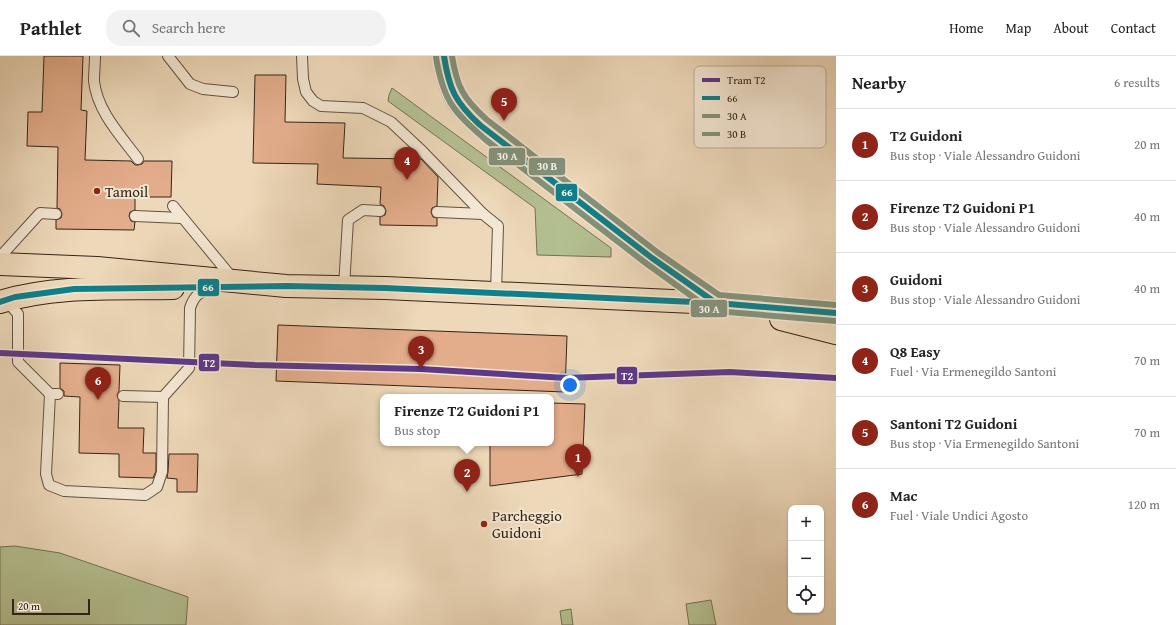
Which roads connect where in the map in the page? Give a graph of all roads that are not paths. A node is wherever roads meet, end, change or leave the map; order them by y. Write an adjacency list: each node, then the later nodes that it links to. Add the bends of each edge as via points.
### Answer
1 (95, 56): 6 (lane, via 94,82 106,116)
2 (168, 56): 5 (lane, via 190,84 203,89)
3 (302, 56): 11 (lane, via 306,92 313,101 322,106 363,108 391,122)
4 (444, 56): 20 (street, via 449,84 466,113 652,258)
5 (233, 92)
6 (138, 159)
7 (173, 206): 13 (lane)
8 (380, 211): 17 (lane, via 363,210 348,220)
9 (437, 212): 11 (lane)
10 (56, 214): 14 (lane, via 40,213)
11 (483, 214): 18 (lane, via 498,226)
12 (135, 216): 13 (lane)
13 (182, 218): 16 (lane)
14 (0, 257)
15 (0, 264): 16 (main road, via 97,268)
16 (225, 284): 17 (main road); 19 (main road, via 74,289 15,297); 25 (lane, via 198,294 192,300 189,368)
17 (344, 287): 18 (main road)
18 (496, 293): 20 (main road)
19 (0, 302)
20 (716, 303): 22 (main road); 23 (main road)
21 (0, 305): 25 (lane, via 12,307 18,314 18,362 54,394 46,474 50,485 64,491 145,495 158,487 162,472)
22 (836, 313)
23 (836, 333)
24 (124, 396): 25 (lane)
25 (163, 397)

